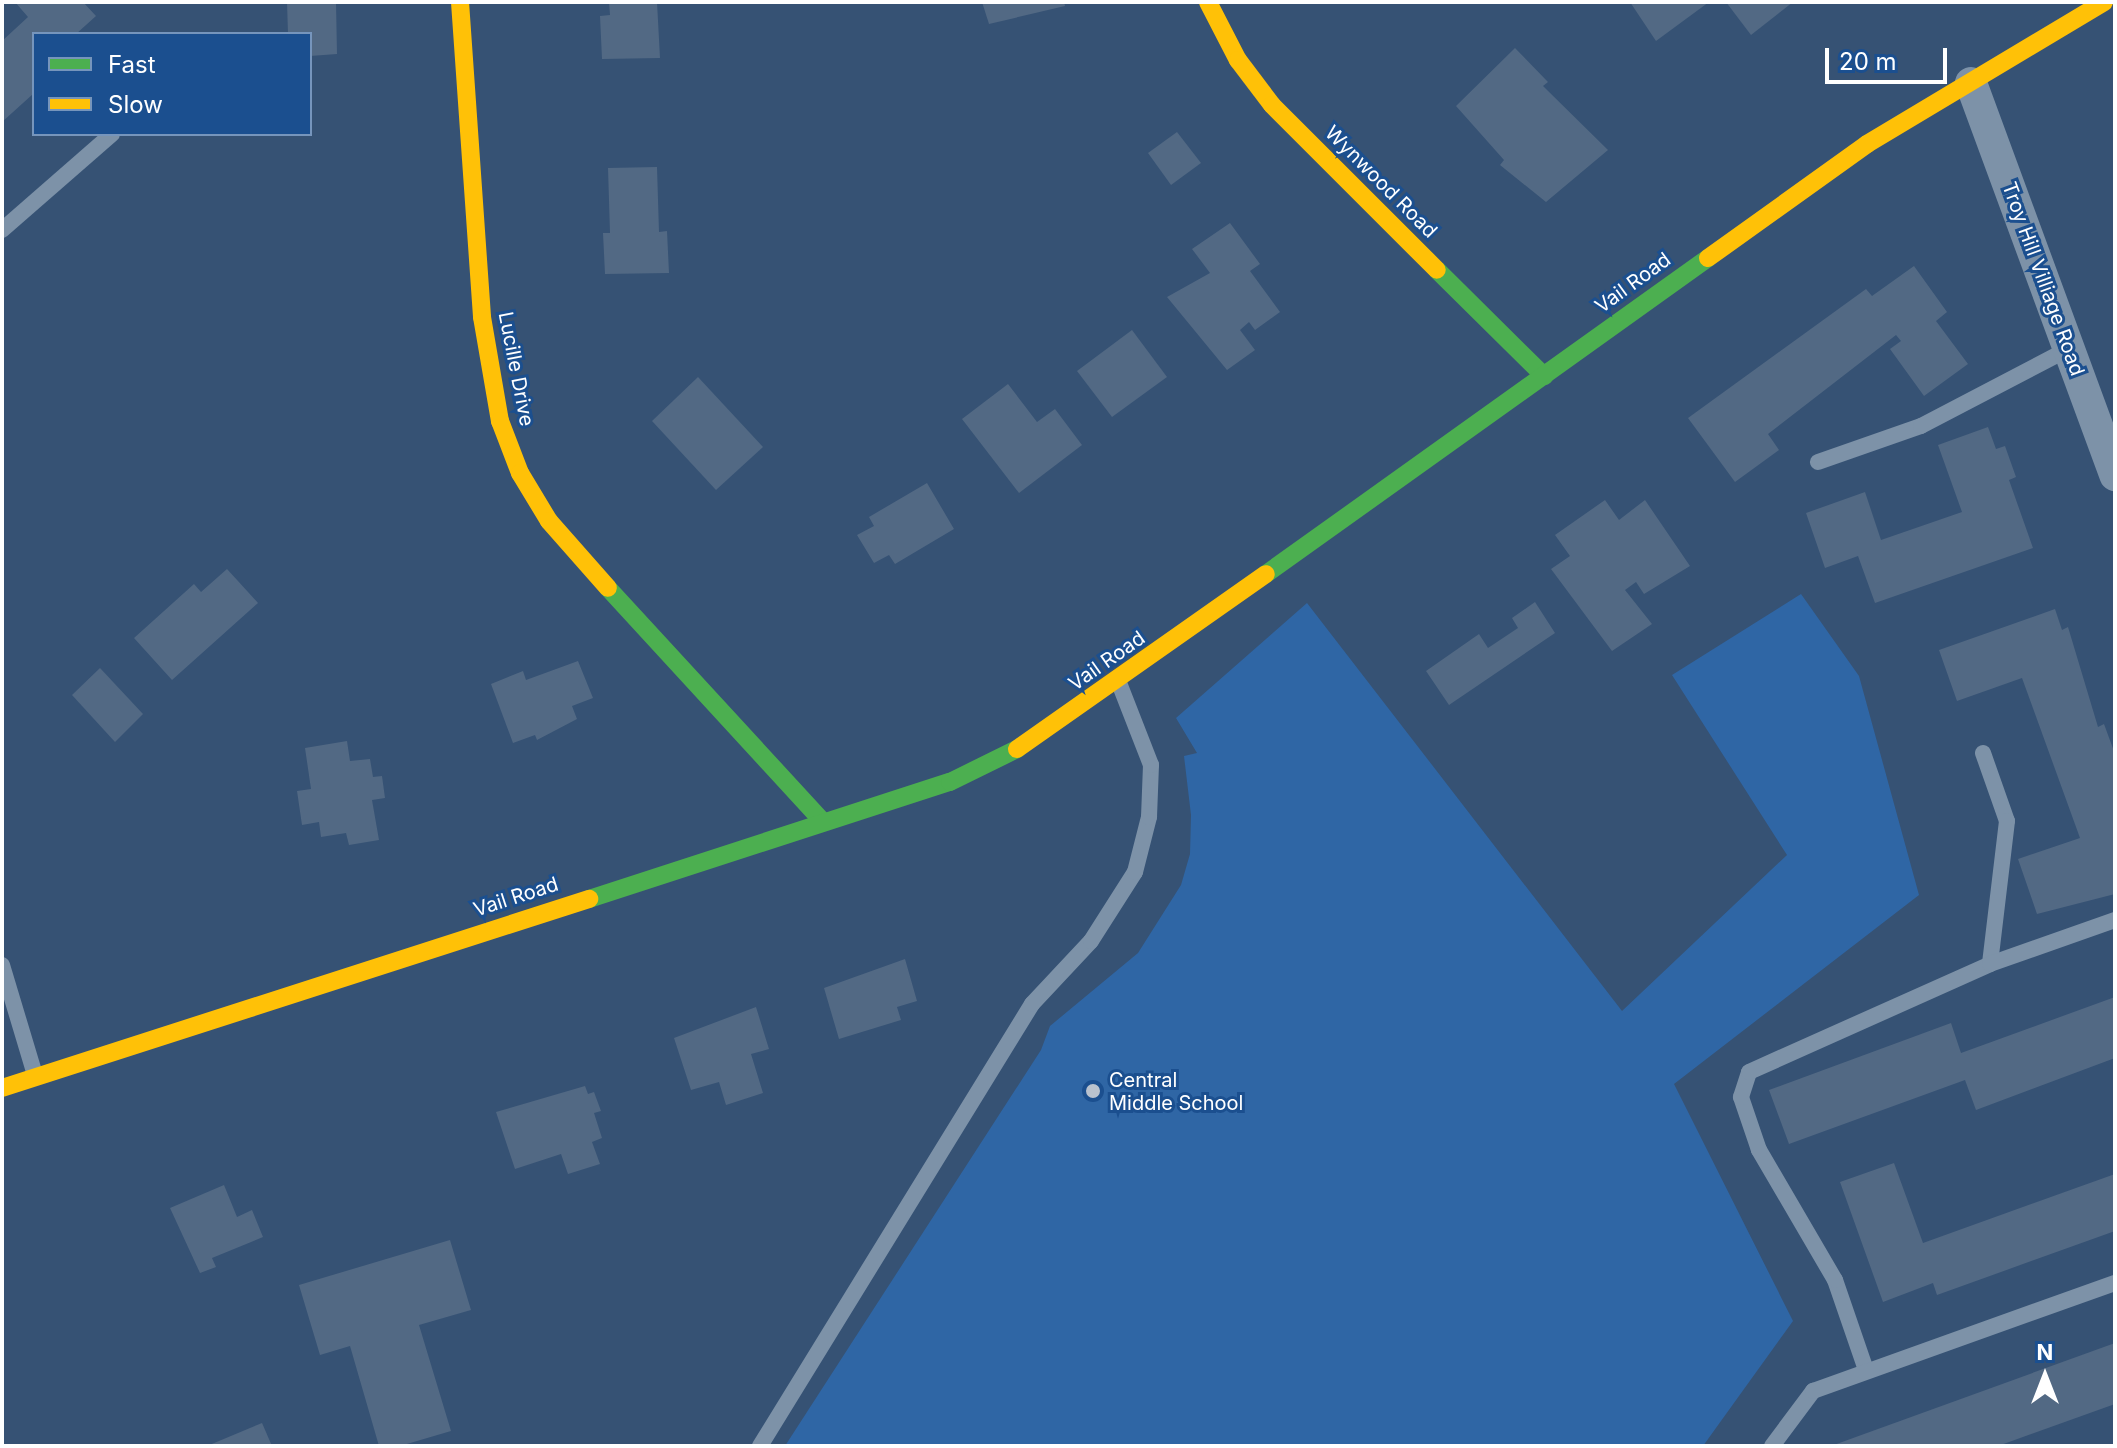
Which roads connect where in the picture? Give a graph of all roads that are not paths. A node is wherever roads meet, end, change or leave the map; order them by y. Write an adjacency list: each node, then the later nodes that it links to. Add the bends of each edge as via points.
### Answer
1 (460, 2): 13 (street, Lucille Drive, via 482,317 500,421 520,473 549,521 592,571)
2 (1208, 2): 8 (street, Wynwood Road, via 1238,60 1272,105)
3 (2104, 2): 4 (street, Vail Road)
4 (1971, 83): 7 (street, Troy Hill Villiage Road); 8 (street, Vail Road, via 1855,153)
5 (110, 136): 6 (lane)
6 (2, 230)
7 (2068, 349): 9 (lane, via 1921,426); 10 (street, Troy Hill Villiage Road)
8 (1544, 376): 11 (street, Vail Road)
9 (1818, 462)
10 (2115, 475)
11 (1118, 681): 13 (street, Vail Road, via 1032,742 950,782); 21 (lane, via 1151,765 1149,817 1135,872 1091,941 1032,1004)
12 (1983, 753): 15 (lane, via 2007,821)
13 (822, 821): 17 (street, Vail Road)
14 (2115, 920): 15 (lane)
15 (1990, 964): 20 (lane, via 1749,1072 1741,1097 1759,1150 1835,1280)
16 (2, 965): 17 (lane)
17 (36, 1077): 18 (street, Vail Road)
18 (2, 1088)
19 (2115, 1283): 20 (lane)
20 (1866, 1370): 22 (lane, via 1813,1391)
21 (760, 1446)
22 (1772, 1446)

